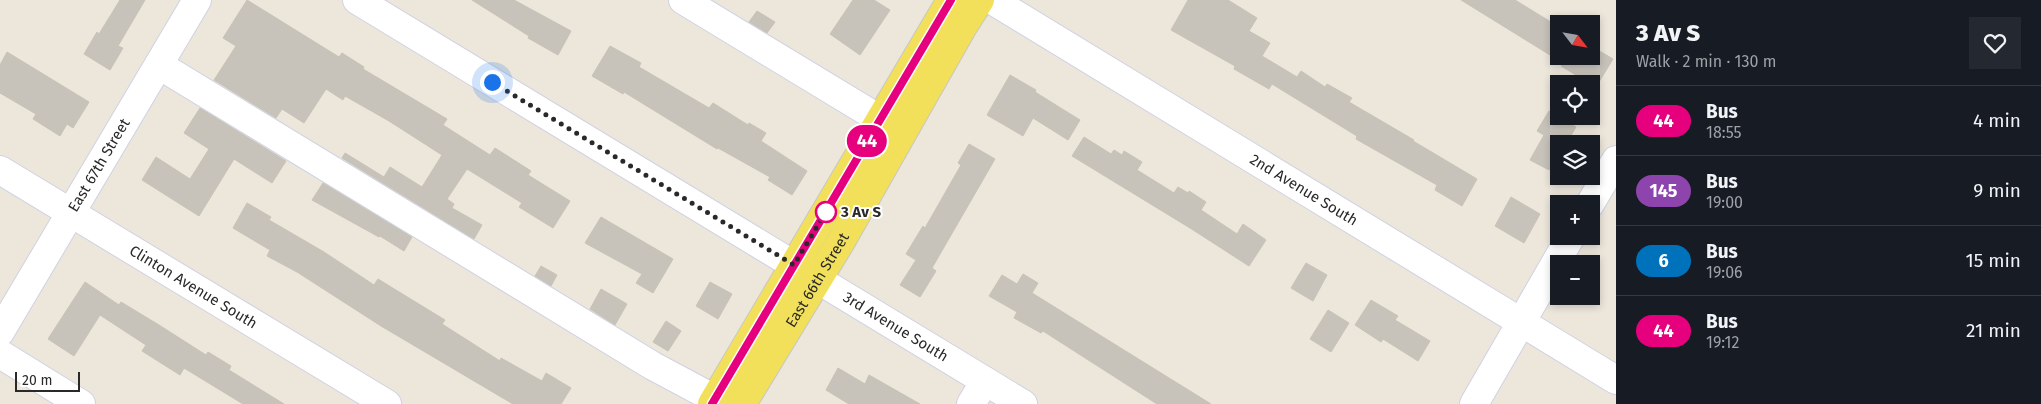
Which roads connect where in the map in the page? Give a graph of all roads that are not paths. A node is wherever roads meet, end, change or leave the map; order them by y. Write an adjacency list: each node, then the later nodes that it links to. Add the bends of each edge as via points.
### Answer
1 (197, 0): 7 (street, East 67th Street)
2 (357, 0): 14 (street, 3rd Avenue South)
3 (683, 0): 8 (street)
4 (951, 0): 8 (main road, East 66th Street)
5 (980, 0): 8 (main road, East 66th Street)
6 (992, 0): 16 (street, 2nd Avenue South)
7 (158, 65): 12 (street, East 67th Street); 21 (street)
8 (891, 125): 14 (main road, East 66th Street); 15 (main road, East 66th Street, via 840,243)
9 (1616, 160): 11 (street)
10 (0, 170): 12 (street, Clinton Avenue South)
11 (1595, 195)
12 (71, 213): 17 (street, East 67th Street); 23 (street, Clinton Avenue South)
13 (1566, 245): 16 (street)
14 (794, 265): 15 (street, 3rd Avenue South); 21 (main road, East 66th Street)
15 (818, 279): 20 (street, 3rd Avenue South); 24 (main road, East 66th Street)
16 (1521, 322): 19 (street, 2nd Avenue South); 27 (street)
17 (0, 332)
18 (0, 354): 22 (street)
19 (1616, 380)
20 (985, 381): 25 (street); 26 (street, 3rd Avenue South)
21 (714, 401)
22 (81, 404)
23 (386, 404)
24 (742, 404)
25 (970, 404)
26 (1023, 404)
27 (1474, 404)

